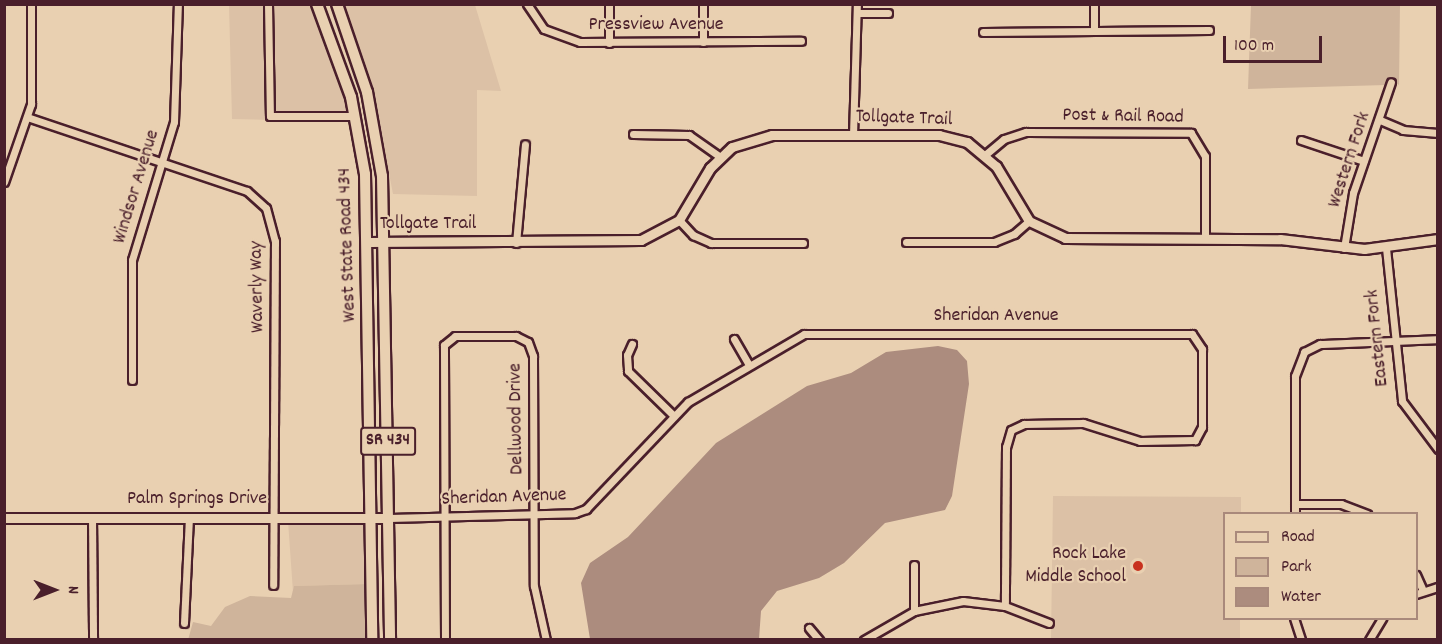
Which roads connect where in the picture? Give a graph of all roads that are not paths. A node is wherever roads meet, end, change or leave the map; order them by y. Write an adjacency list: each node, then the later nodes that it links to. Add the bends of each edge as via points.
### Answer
1 (31, 4): 23 (street, via 32,93)
2 (178, 4): 33 (street, Windsor Avenue, via 178,97)
3 (268, 4): 22 (street, via 270,116)
4 (317, 4): 22 (main road, West State Road 434 / SR 434)
5 (328, 4): 14 (main road)
6 (337, 4): 14 (main road, SR 434)
7 (527, 4): 20 (street, Pressview Avenue, via 552,34 580,42)
8 (609, 4): 20 (street)
9 (703, 4): 19 (street)
10 (857, 4): 12 (street)
11 (1094, 4): 15 (street)
12 (857, 13): 13 (street); 27 (street)
13 (888, 13)
14 (343, 19): 40 (main road, SR 434, via 376,134)
15 (1094, 30): 16 (street); 17 (street)
16 (1209, 30)
17 (983, 32)
18 (801, 41): 19 (street, Pressview Avenue)
19 (703, 42): 20 (street, Pressview Avenue)
20 (609, 43)
21 (1391, 82): 24 (street, Western Fork)
22 (355, 116): 39 (main road, West State Road 434 / SR 434, via 365,174)
23 (27, 117): 33 (street, Waverly Way); 34 (street)
24 (1380, 120): 25 (street, via 1403,130); 32 (street, Western Fork)
25 (1437, 132)
26 (633, 134): 31 (street, via 689,135)
27 (853, 135): 30 (street, Tollgate Trail, via 953,137); 31 (street, Tollgate Trail, via 762,136)
28 (1301, 140): 32 (street)
29 (525, 144): 42 (street)
30 (986, 154): 36 (street); 37 (street, Post & Rail Road, via 1004,139 1026,132 1191,133 1205,156)
31 (720, 157): 35 (street, Tollgate Trail)
32 (1364, 161): 44 (street, Western Fork, via 1353,193)
33 (162, 162): 51 (street, Windsor Avenue, via 132,260); 61 (street, Waverly Way, via 247,191 259,199 271,221)
34 (4, 182)
35 (679, 220): 42 (street, Tollgate Trail, via 651,238 631,242); 43 (street, via 693,235 711,243)
36 (1029, 221): 37 (street, via 1076,239); 41 (street, via 1014,234 994,242)
37 (1205, 239): 44 (street, via 1280,239)
38 (1437, 239): 45 (street)
39 (369, 242): 40 (street, Tollgate Trail); 63 (main road, West State Road 434 / SR 434)
40 (386, 242): 42 (street, Tollgate Trail); 64 (main road, SR 434)
41 (906, 242)
42 (516, 243)
43 (803, 243)
44 (1344, 248): 45 (street)
45 (1386, 248): 48 (street, Eastern Fork)
46 (734, 339): 50 (street)
47 (1437, 339): 48 (street)
48 (1394, 342): 53 (street, Eastern Fork, via 1402,401); 54 (street, via 1320,344 1299,360 1295,376)
49 (632, 344): 52 (street, via 627,355 628,371)
50 (748, 363): 52 (street, Sheridan Avenue); 69 (street, Sheridan Avenue, via 788,339 811,334 1184,331 1197,338 1202,348 1202,427 1194,440 1140,441 1083,423 1023,424 1011,430 1006,447)
51 (132, 380)
52 (673, 415): 57 (street, Sheridan Avenue, via 586,509)
53 (1437, 449)
54 (1295, 504): 55 (street); 56 (street, via 1341,504)
55 (1295, 512)
56 (1364, 512)
57 (534, 515): 58 (street, Sheridan Avenue); 58 (street, Dellwood Drive, via 533,356 528,342 516,336 455,336 446,341); 80 (street, Dellwood Drive, via 534,586)
58 (443, 516): 64 (street, Sheridan Avenue); 79 (street)
59 (92, 517): 60 (street, Palm Springs Drive); 62 (street, Palm Springs Drive); 76 (street)
60 (189, 517): 61 (street, Palm Springs Drive); 73 (street)
61 (276, 517): 63 (street, Palm Springs Drive); 66 (street, Waverly Way)
62 (4, 518)
63 (370, 518): 64 (street, Palm Springs Drive); 77 (main road, SR 434)
64 (389, 518): 78 (main road, SR 434)
65 (914, 565): 70 (street)
66 (273, 585)
67 (1437, 586): 68 (street)
68 (1420, 592)
69 (1005, 606): 70 (street, via 963,601); 74 (street)
70 (914, 611): 82 (street)
71 (1295, 620): 83 (street)
72 (1381, 620): 84 (street)
73 (184, 623)
74 (1049, 623)
75 (809, 628): 81 (street)
76 (93, 639)
77 (372, 639)
78 (390, 639)
79 (445, 639)
80 (546, 639)
81 (819, 639)
82 (864, 639)
83 (1301, 639)
84 (1369, 639)

